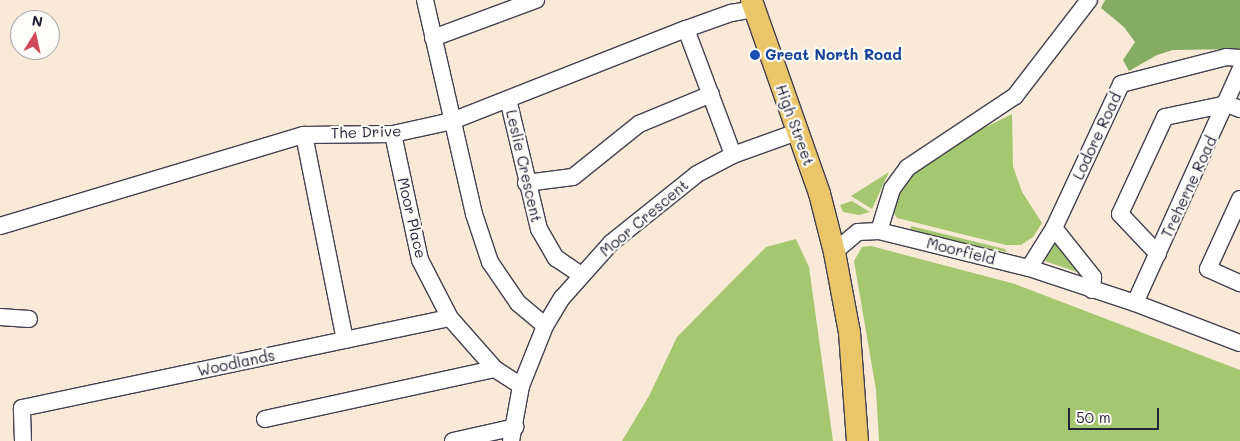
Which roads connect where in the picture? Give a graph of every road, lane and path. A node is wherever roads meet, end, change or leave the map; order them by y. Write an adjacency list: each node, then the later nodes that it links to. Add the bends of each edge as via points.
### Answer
1 (425, 0): 6 (street)
2 (536, 0): 6 (street)
3 (1089, 0): 21 (street, via 1016,96 907,168 892,189)
4 (752, 5): 5 (street, The Drive); 13 (main road, High Street)
5 (686, 29): 9 (street); 10 (street, The Drive)
6 (433, 38): 12 (street)
7 (1240, 58): 20 (street, Lodore Road, via 1226,57 1121,84)
8 (1240, 70): 11 (street, Treherne Road)
9 (711, 94): 16 (street); 17 (street, via 639,124 573,177)
10 (508, 99): 12 (street, The Drive); 17 (street, Leslie Crescent)
11 (1234, 107): 23 (street, Treherne Road); 23 (street, via 1165,117 1120,214)
12 (452, 121): 14 (street, The Drive); 32 (street, via 474,214 490,262 518,303)
13 (797, 132): 16 (street, Moor Crescent); 22 (main road, High Street, via 819,193)
14 (393, 134): 15 (street, The Drive); 30 (street, Moor Place, via 420,260)
15 (304, 135): 19 (street, The Drive); 34 (street)
16 (733, 155): 25 (street, Moor Crescent, via 697,174 663,199 611,242)
17 (526, 183): 25 (street, Leslie Crescent, via 539,229 556,258)
18 (1240, 199): 26 (street, via 1208,269)
19 (0, 226)
20 (1054, 228): 24 (street, Lodore Road); 27 (street, via 1093,277)
21 (880, 231): 22 (street, Moorfield, via 858,232); 24 (street, Moorfield)
22 (834, 252): 41 (main road, via 848,332)
23 (1158, 254): 28 (street, Treherne Road)
24 (1029, 268): 27 (street, Moorfield)
25 (581, 275): 32 (street, Moor Crescent)
26 (1240, 283)
27 (1092, 290): 28 (street, Moorfield)
28 (1135, 303): 33 (street, Moorfield)
29 (0, 317): 31 (street)
30 (450, 318): 34 (street, Woodlands); 35 (street, Moor Place)
31 (30, 319)
32 (545, 326): 36 (street, Moor Crescent)
33 (1238, 337)
34 (345, 340): 39 (street, Woodlands, via 22,408)
35 (495, 369): 36 (street, Moor Place); 37 (street)
36 (520, 386): 38 (street, Moor Crescent)
37 (264, 419)
38 (513, 434): 40 (street)
39 (23, 441)
40 (453, 441)
41 (857, 441)

